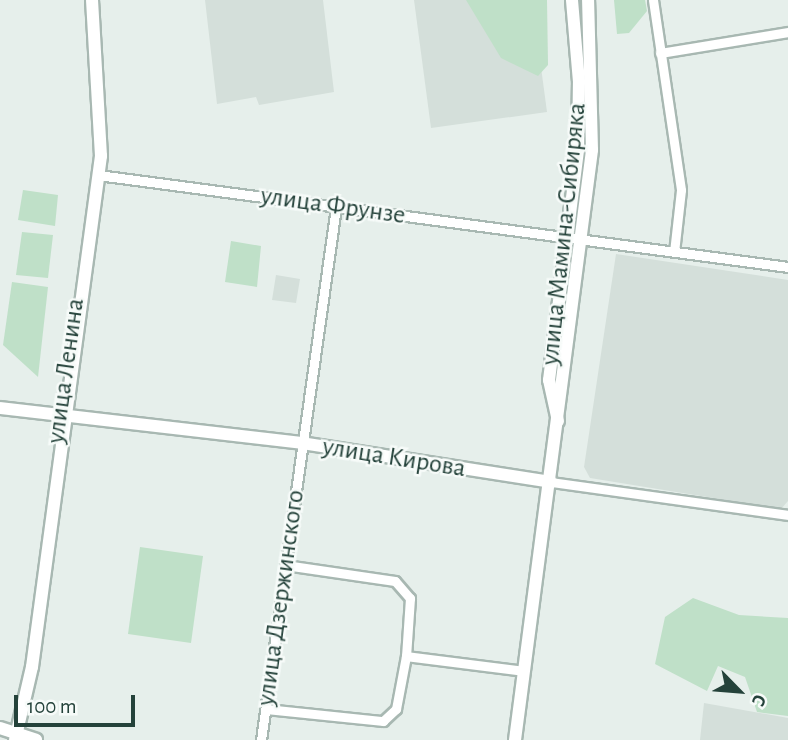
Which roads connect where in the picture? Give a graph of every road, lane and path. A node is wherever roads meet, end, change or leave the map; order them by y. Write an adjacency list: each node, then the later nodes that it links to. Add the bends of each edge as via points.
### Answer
1 (90, 0): 7 (main road, улица Ленина)
2 (572, 0): 9 (main road, улица Мамина-Сибиряка, via 578,150)
3 (587, 0): 10 (main road, улица Мамина-Сибиряка, via 593,136)
4 (653, 0): 6 (street)
5 (788, 32): 6 (street)
6 (660, 53): 11 (street, via 681,190)
7 (96, 174): 8 (street, улица Фрунзе); 14 (main road, улица Ленина)
8 (336, 207): 9 (street, улица Фрунзе); 16 (street, улица Дзержинского)
9 (568, 238): 10 (street, улица Фрунзе); 15 (main road, улица Мамина-Сибиряка, via 549,380)
10 (583, 239): 11 (street, улица Фрунзе); 15 (main road, улица Мамина-Сибиряка)
11 (674, 252): 12 (street, улица Фрунзе)
12 (788, 267)
13 (0, 408): 14 (main road, улица Кирова)
14 (63, 416): 16 (main road, улица Кирова); 24 (main road, улица Ленина)
15 (560, 424): 17 (main road, улица Мамина-Сибиряка)
16 (302, 443): 17 (main road, улица Кирова); 19 (street, улица Дзержинского)
17 (551, 482): 18 (street, улица Кирова); 21 (main road, улица Мамина-Сибиряка)
18 (788, 515)
19 (285, 565): 20 (street, via 395,581 410,598); 22 (street, улица Дзержинского)
20 (406, 656): 21 (street); 22 (street, via 396,709 383,721)
21 (524, 671): 27 (main road, улица Мамина-Сибиряка)
22 (266, 709): 26 (street, улица Дзержинского)
23 (0, 729): 24 (main road)
24 (14, 737): 25 (main road)
25 (36, 740)
26 (261, 740)
27 (515, 740)

